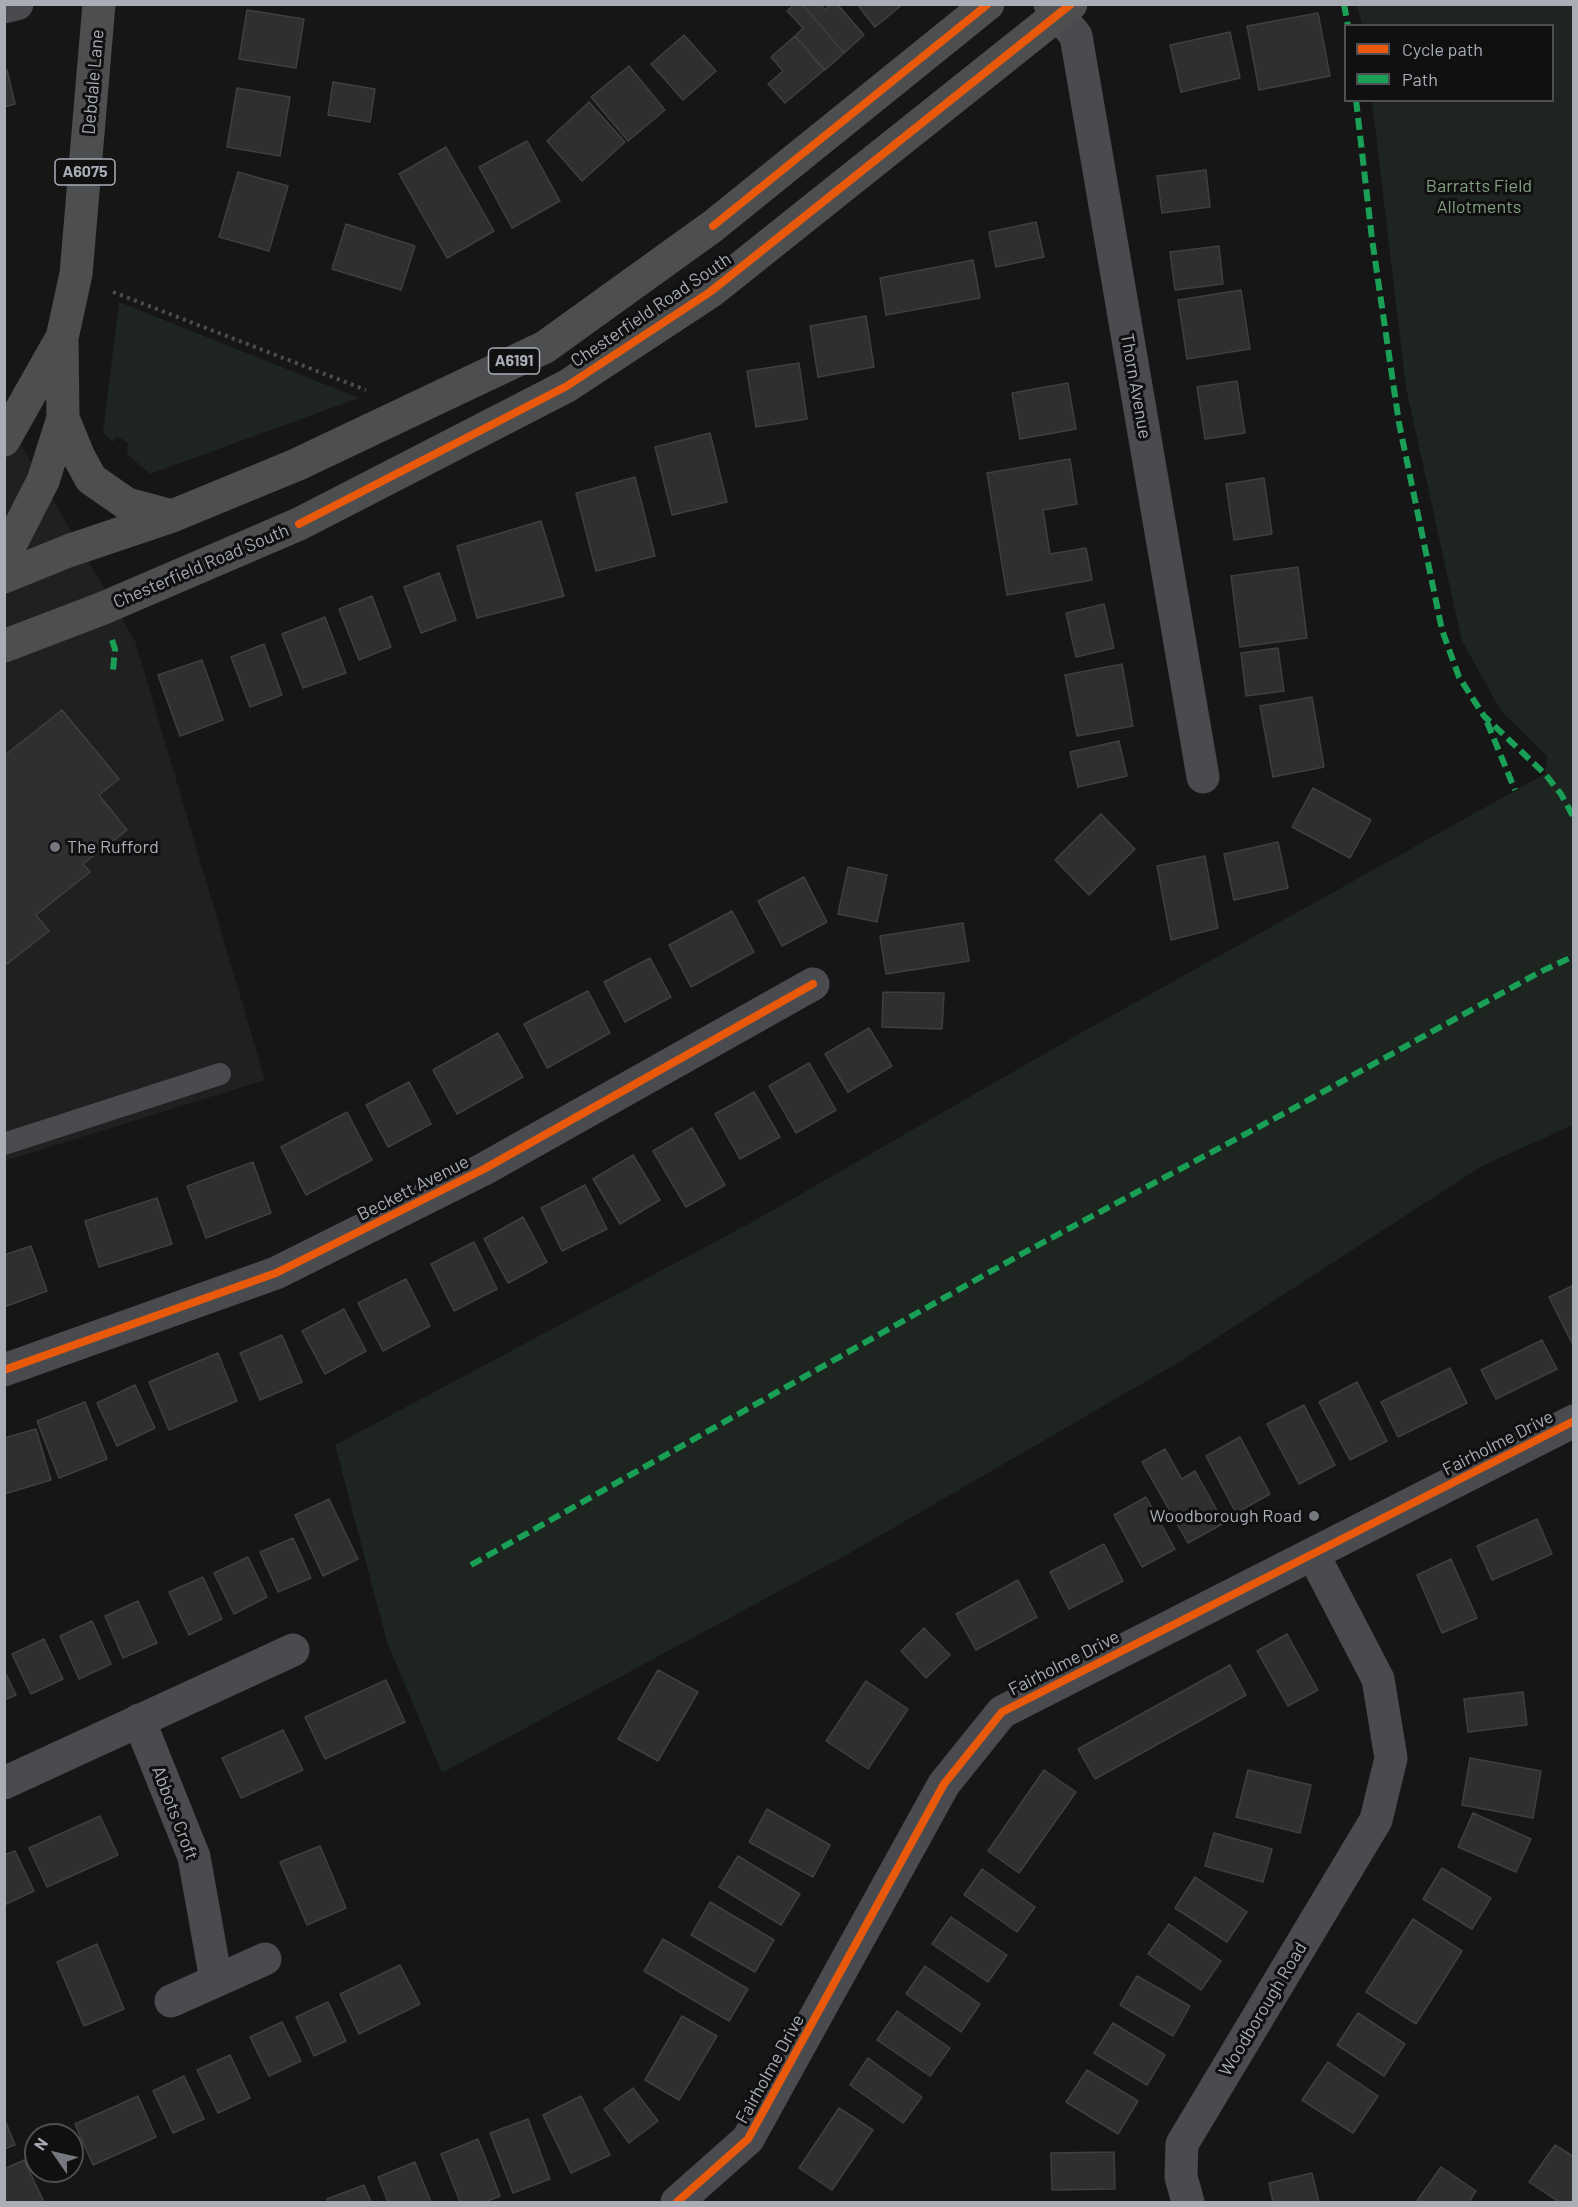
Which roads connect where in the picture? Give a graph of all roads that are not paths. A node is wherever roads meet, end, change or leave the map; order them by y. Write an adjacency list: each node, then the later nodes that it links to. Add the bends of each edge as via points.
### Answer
1 (17, 4): 4 (street)
2 (99, 4): 6 (main road, Debdale Lane / A6075, via 76,274)
3 (988, 4): 9 (main road, Chesterfield Road South / A6191, via 713,226 545,347 296,465)
4 (4, 7)
5 (1060, 8): 12 (main road, Chesterfield Road South / A6191, via 710,292 567,386 299,524); 13 (street, Thorn Avenue, via 1076,36)
6 (62, 338): 7 (main road, Debdale Lane / A6075); 8 (main road, Debdale Lane / A6075)
7 (63, 418): 9 (main road, via 91,479 127,504); 10 (main road, Debdale Lane / A6075, via 43,481)
8 (4, 440)
9 (172, 516): 11 (main road, Chesterfield Road South / A6191)
10 (4, 557)
11 (4, 577)
12 (4, 646)
13 (1203, 777)
14 (813, 984): 17 (street, Beckett Avenue, via 484,1169 276,1273)
15 (220, 1074): 16 (lane)
16 (4, 1143)
17 (4, 1370)
18 (1574, 1421): 19 (street, Fairholme Drive)
19 (1313, 1554): 26 (street, Fairholme Drive, via 1002,1712 944,1784 748,2139); 27 (street, Woodborough Road, via 1378,1679 1391,1758 1376,1820 1182,2144 1181,2177)
20 (293, 1650): 21 (street)
21 (139, 1720): 22 (street); 24 (street, Abbots Croft, via 194,1857)
22 (4, 1783)
23 (265, 1959): 24 (street)
24 (216, 1980): 25 (street)
25 (171, 2001)
26 (677, 2202)
27 (1188, 2202)

